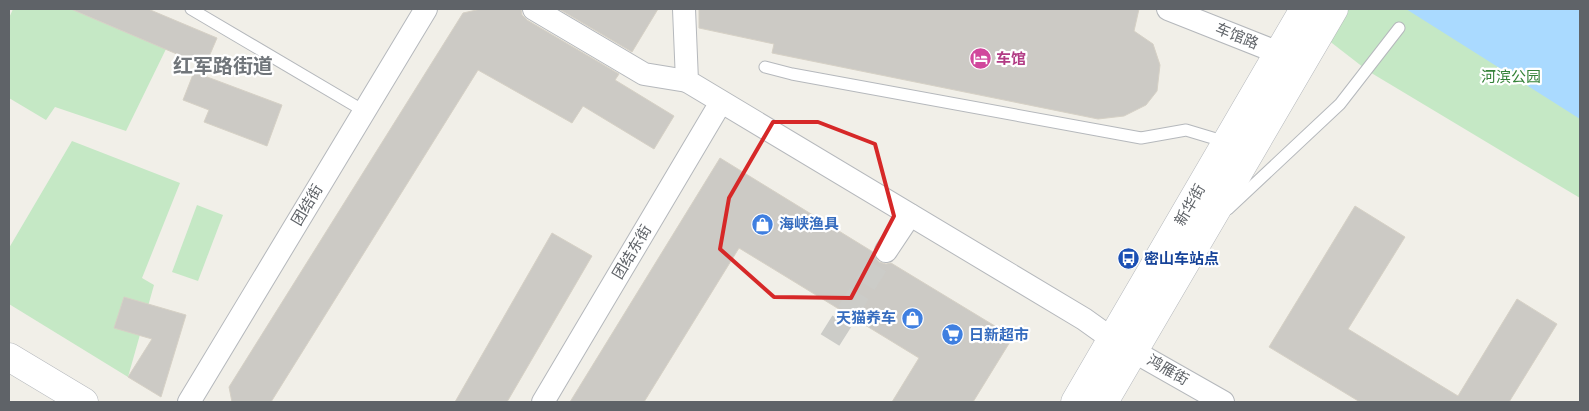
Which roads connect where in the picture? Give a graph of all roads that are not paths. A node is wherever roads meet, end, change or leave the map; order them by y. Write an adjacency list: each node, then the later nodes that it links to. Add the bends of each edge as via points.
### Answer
1 (191, 9): 13 (lane)
2 (426, 9): 13 (street, 团结街)
3 (534, 9): 11 (street, via 644,74)
4 (684, 9): 11 (street)
5 (1168, 9): 9 (street, 车馆路)
6 (1304, 9): 9 (street, 新华街)
7 (1333, 10): 16 (street, 新华街)
8 (1399, 28): 16 (lane, via 1340,104)
9 (1279, 53): 14 (street, 新华街)
10 (765, 67): 14 (lane, via 1141,138 1186,130)
11 (687, 81): 12 (street, 鸿雁街)
12 (721, 102): 15 (street, 鸿雁街); 22 (street, 团结东街)
13 (364, 111): 21 (street, 团结街)
14 (1226, 142): 18 (street, 新华街)
15 (910, 215): 17 (street); 18 (street, 鸿雁街)
16 (1203, 232): 18 (street, 新华街)
17 (886, 251)
18 (1123, 345): 23 (street, 新华街); 24 (street, 新华街); 25 (street, 鸿雁街)
19 (9, 357): 20 (street)
20 (84, 402)
21 (189, 402)
22 (543, 402)
23 (1075, 402)
24 (1104, 402)
25 (1223, 402)

